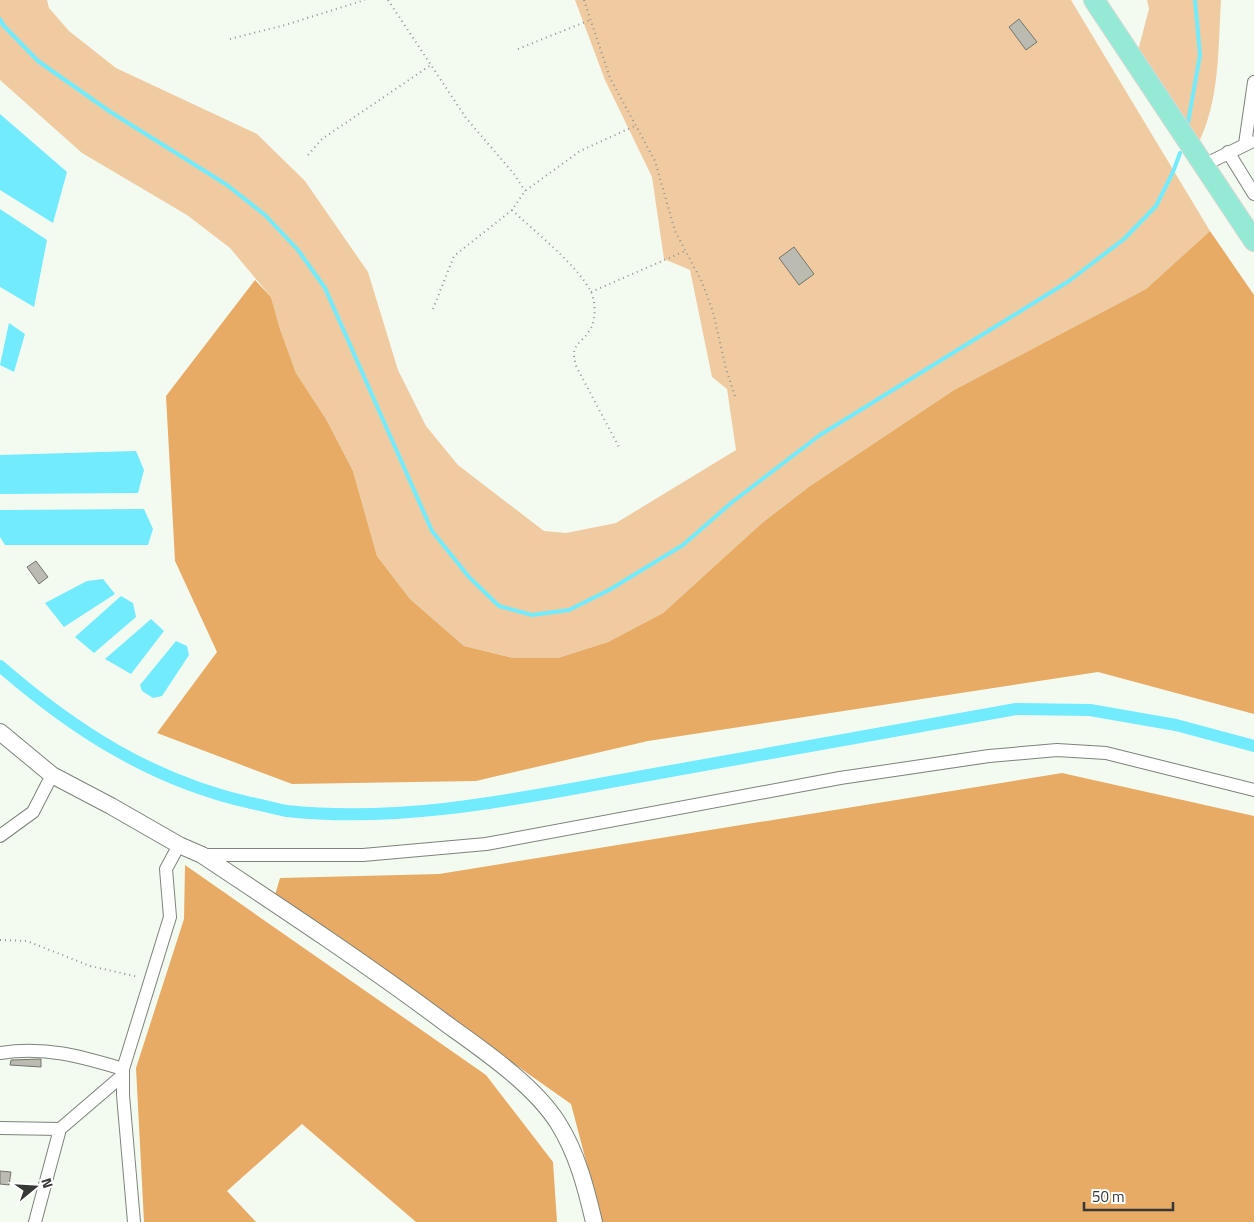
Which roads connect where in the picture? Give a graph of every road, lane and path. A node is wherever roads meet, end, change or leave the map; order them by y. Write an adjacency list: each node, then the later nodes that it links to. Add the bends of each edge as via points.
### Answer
1 (365, 0): 6 (path)
2 (388, 0): 8 (path)
3 (584, 0): 5 (path)
4 (1094, 0): 14 (main road)
5 (590, 20): 7 (path); 10 (path, via 610,78)
6 (230, 39)
7 (518, 49)
8 (431, 65): 13 (path, via 322,139); 15 (path, via 466,118)
9 (1254, 82): 11 (street)
10 (637, 125): 15 (path, via 580,151); 19 (path, via 655,161)
11 (1249, 142): 12 (street)
12 (1228, 152): 14 (street); 16 (street)
13 (308, 155)
14 (1204, 165): 18 (main road)
15 (525, 191): 17 (path)
16 (1254, 194)
17 (512, 210): 20 (path, via 579,275); 21 (path, via 454,256)
18 (1254, 241)
19 (684, 251): 20 (path); 22 (path, via 714,312)
20 (591, 292): 23 (path, via 595,308 591,328 572,355)
21 (433, 309)
22 (736, 400)
23 (620, 449)
24 (0, 732): 25 (street)
25 (52, 775): 27 (street, via 32,812); 28 (street)
26 (1254, 790): 29 (street, via 1106,752 1057,750 990,756 840,778 486,844 363,855)
27 (0, 836)
28 (179, 845): 29 (street); 31 (street, via 166,869 170,917)
29 (202, 854): 38 (street, via 378,973 526,1087 557,1122 570,1146)
30 (0, 940): 31 (path, via 27,941 90,966)
31 (149, 979): 33 (street)
32 (0, 1053): 33 (street, via 27,1049 56,1051)
33 (123, 1072): 35 (street); 37 (street)
34 (0, 1128): 35 (street)
35 (60, 1129): 36 (street)
36 (34, 1222)
37 (134, 1222)
38 (594, 1222)

